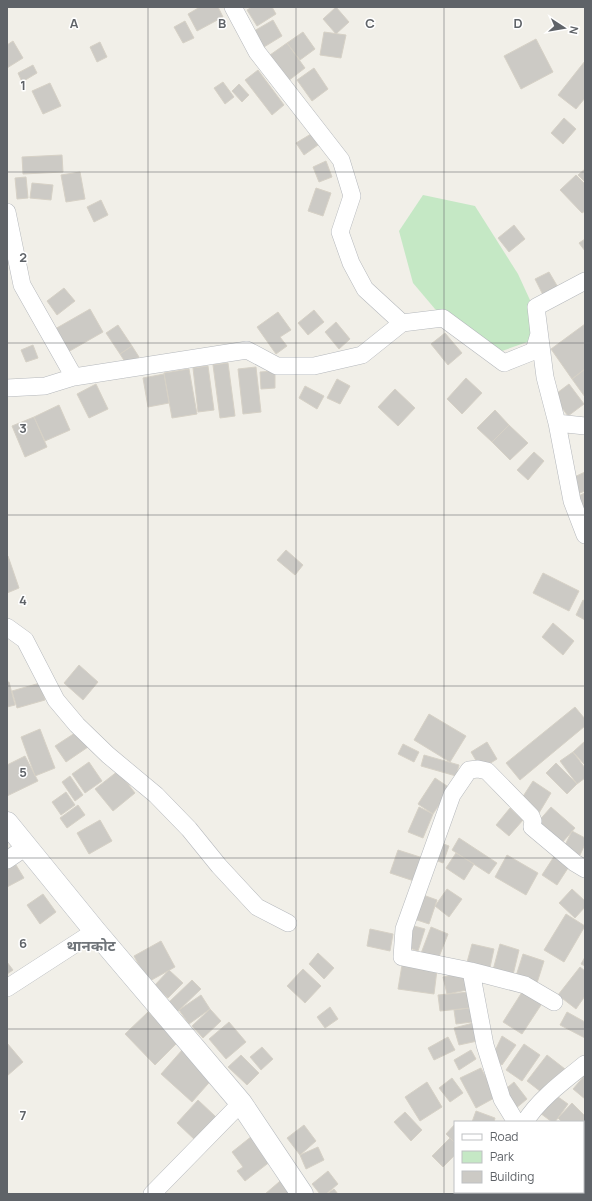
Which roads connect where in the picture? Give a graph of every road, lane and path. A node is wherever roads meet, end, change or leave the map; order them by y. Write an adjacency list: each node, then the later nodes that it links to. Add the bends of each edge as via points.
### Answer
1 (233, 7): 6 (street, via 256,52 341,160 352,196 340,232 351,263 365,289)
2 (7, 212): 3 (street)
3 (11, 253): 7 (street, via 22,285)
4 (585, 281): 5 (street)
5 (536, 307): 6 (street, via 539,334 534,351 504,363 444,318); 9 (street, via 545,377)
6 (402, 323): 7 (street, via 362,355 314,366 277,366 247,350)
7 (74, 377): 8 (street, via 44,386)
8 (7, 388)
9 (558, 423): 10 (street); 11 (street, via 572,502)
10 (585, 426)
11 (585, 535)
12 (7, 627): 17 (street, via 25,640 56,700 77,725 156,795 257,907)
13 (7, 823): 14 (street)
14 (26, 847): 15 (street); 18 (street)
15 (7, 860)
16 (585, 869): 19 (street, via 532,827 531,816 488,771 468,770 452,795 404,929 402,956)
17 (288, 922)
18 (95, 931): 20 (street); 23 (street)
19 (471, 971): 21 (street, via 525,985); 24 (street, via 485,1045 502,1099)
20 (7, 988)
21 (554, 1002)
22 (585, 1064): 25 (street, via 561,1083 530,1113)
23 (241, 1103): 26 (street); 27 (street)
24 (515, 1121)
25 (526, 1121)
26 (152, 1194)
27 (302, 1194)

